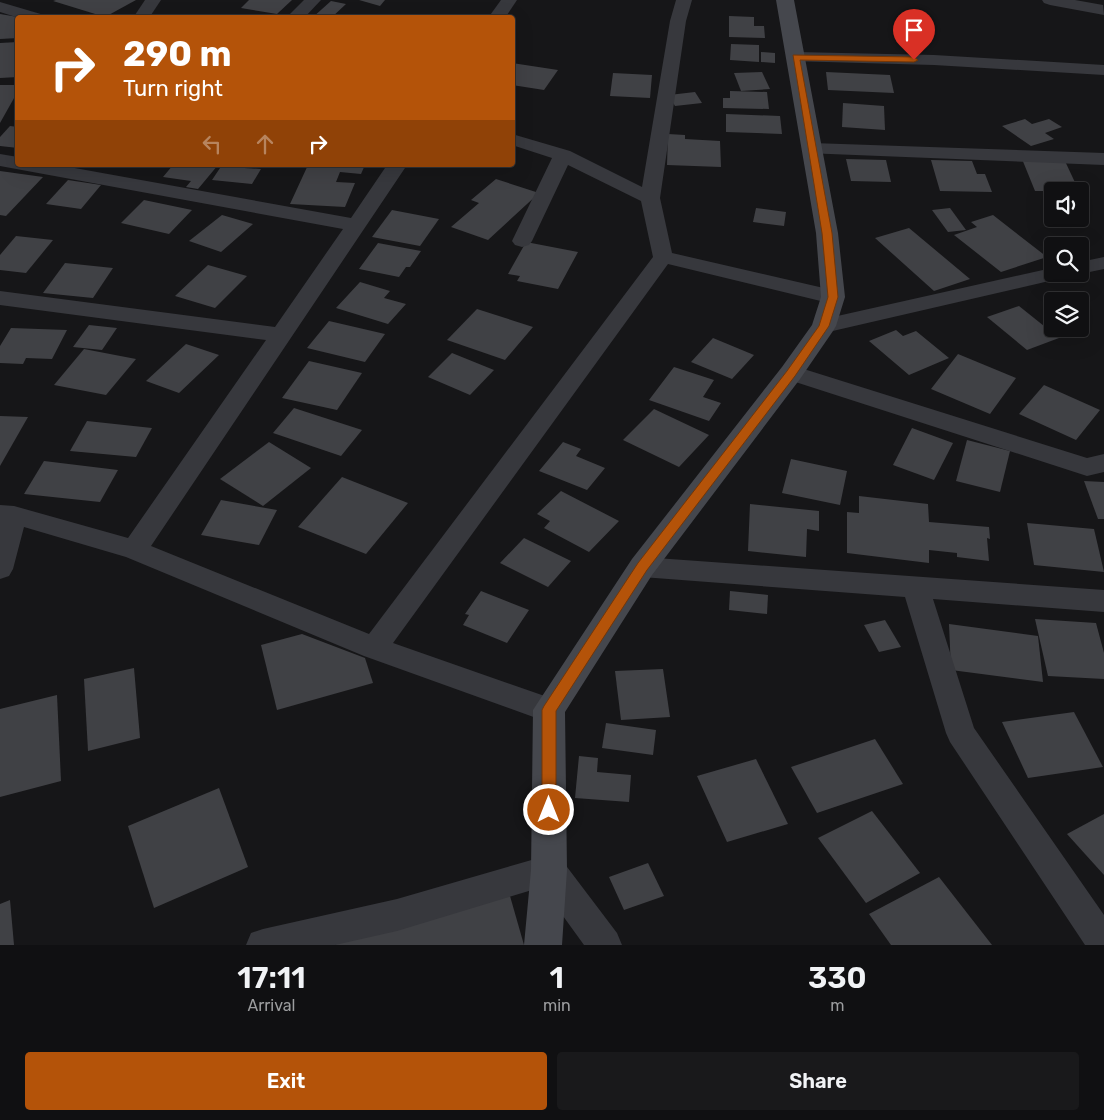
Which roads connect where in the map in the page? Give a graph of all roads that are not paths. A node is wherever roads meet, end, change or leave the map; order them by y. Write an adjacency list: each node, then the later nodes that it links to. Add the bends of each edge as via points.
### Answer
1 (153, 0): 10 (street)
2 (313, 0): 11 (street)
3 (509, 0): 12 (street)
4 (684, 0): 23 (street)
5 (785, 0): 13 (street)
6 (1050, 0): 8 (street)
7 (0, 7): 9 (street)
8 (1101, 7)
9 (28, 15)
10 (143, 15)
11 (297, 15)
12 (498, 15)
13 (796, 57): 14 (street, via 934,60); 16 (street)
14 (1104, 70)
15 (515, 140): 17 (street)
16 (812, 149): 18 (street); 30 (street, via 827,233)
17 (563, 155): 23 (street); 25 (street)
18 (1104, 159)
19 (0, 160): 20 (street)
20 (15, 162)
21 (37, 167): 24 (street)
22 (396, 167): 24 (street)
23 (650, 198): 26 (street)
24 (356, 224): 33 (street)
25 (522, 241)
26 (662, 257): 30 (street); 42 (street)
27 (1104, 263): 28 (street)
28 (1089, 266)
29 (1044, 276): 32 (street)
30 (833, 297): 32 (street)
31 (0, 298): 33 (street)
32 (824, 326): 34 (street)
33 (281, 335): 37 (street)
34 (791, 373): 35 (street, via 1087,467); 38 (street)
35 (1104, 464)
36 (7, 514): 37 (street); 39 (street)
37 (134, 550): 42 (street)
38 (642, 567): 40 (street); 43 (street)
39 (0, 569)
40 (916, 587): 41 (street); 45 (street, via 961,733)
41 (1104, 601)
42 (374, 648): 43 (street)
43 (549, 710): 44 (street)
44 (549, 870): 46 (street, via 396,915); 47 (street); 48 (street)
45 (1104, 944)
46 (263, 945)
47 (543, 945)
48 (605, 945)

